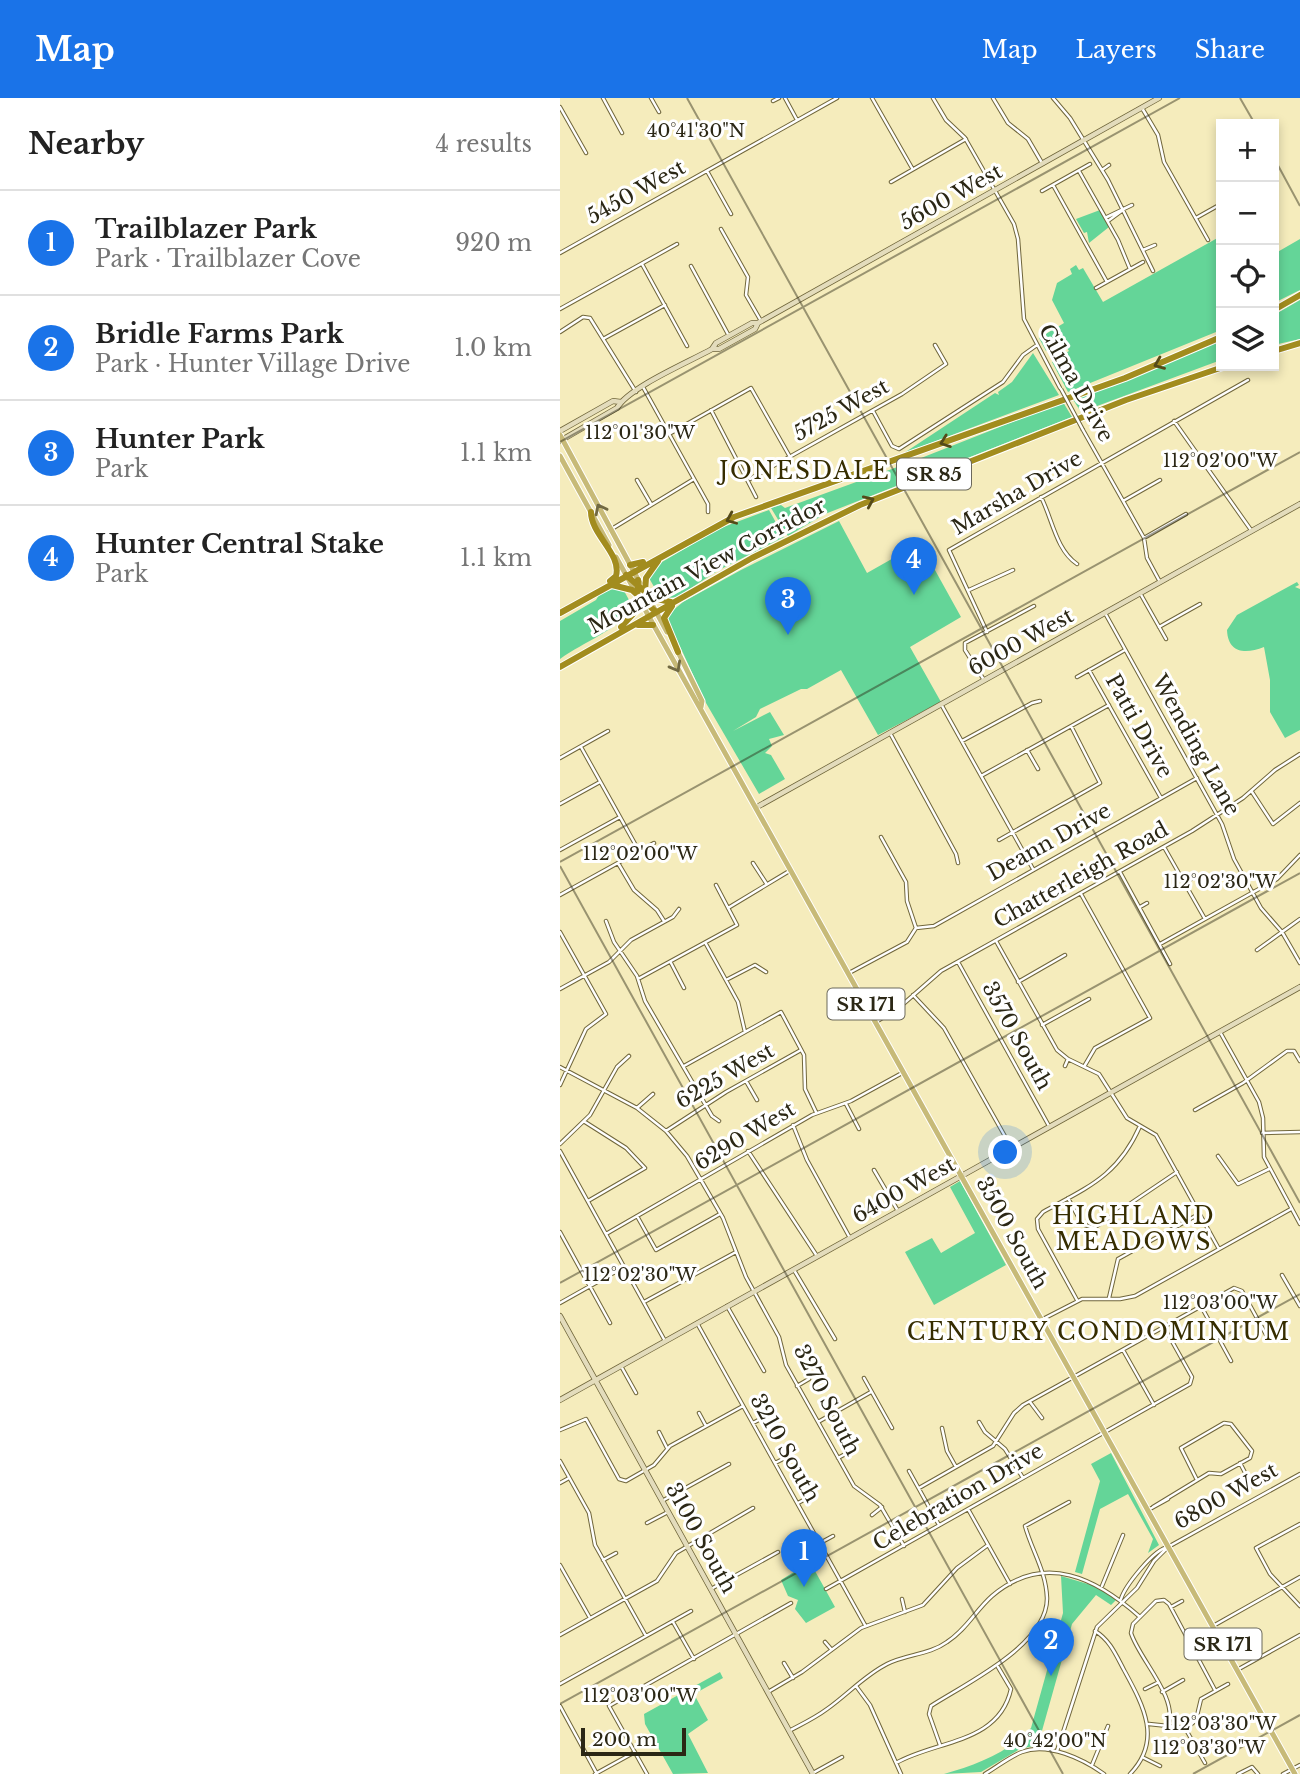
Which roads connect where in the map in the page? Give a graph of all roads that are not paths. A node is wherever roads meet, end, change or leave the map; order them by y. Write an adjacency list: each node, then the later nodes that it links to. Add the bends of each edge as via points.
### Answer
1 (603, 98): 16 (street)
2 (651, 98): 14 (street)
3 (779, 98): 11 (street)
4 (785, 98): 15 (street)
5 (837, 98): 15 (street, 5450 West)
6 (872, 98): 24 (street)
7 (933, 98): 17 (street, Cilma Drive, via 944,118)
8 (993, 98): 20 (street)
9 (1053, 98): 18 (street)
10 (1159, 98): 13 (street, 5600 West)
11 (773, 101)
12 (560, 107): 19 (street)
13 (1142, 107): 18 (street, 5600 West); 35 (street, via 1158,135 1163,159)
14 (659, 112)
15 (797, 120): 23 (street, 5450 West)
16 (622, 133)
17 (966, 139): 24 (street); 29 (street, Cilma Drive)
18 (1083, 141): 20 (street, 5600 West); 26 (street)
19 (586, 153)
20 (1042, 163): 29 (street, 5600 West)
21 (1090, 164): 25 (street)
22 (1109, 165): 26 (street)
23 (707, 170): 34 (street); 42 (street, 5450 West)
24 (912, 170): 27 (street)
25 (1079, 170): 28 (street); 36 (street)
26 (1102, 170): 33 (street)
27 (891, 182)
28 (1054, 185): 30 (street); 48 (street)
29 (995, 190): 54 (street, 5600 West); 61 (street, Cilma Drive, via 1017,233 1023,313)
30 (1042, 191)
31 (1132, 205): 33 (street)
32 (1216, 207): 35 (street)
33 (1123, 210): 36 (street); 41 (street)
34 (731, 214)
35 (1196, 218): 38 (street)
36 (1107, 220): 46 (street)
37 (721, 229): 54 (street, via 748,277 746,295)
38 (1208, 240)
39 (677, 244): 44 (street)
40 (1155, 245): 41 (street)
41 (1143, 250): 47 (street)
42 (560, 253)
43 (1143, 262): 46 (street)
44 (642, 264): 51 (street); 53 (street)
45 (691, 266): 56 (street)
46 (1130, 269): 48 (street)
47 (1153, 271)
48 (1107, 282): 49 (street)
49 (1096, 288)
50 (1300, 295): 52 (highway)
51 (665, 305): 58 (street); 62 (street)
52 (1277, 308)
53 (560, 309)
54 (759, 322): 56 (street, 5600 West); 63 (street, 5600 West, via 755,329)
55 (560, 332): 58 (street, via 587,317)
56 (729, 336): 63 (street, 5600 West)
57 (1216, 339): 89 (highway, Mountain View Corridor / SR 85, one-way to 89, via 1125,378)
58 (603, 340): 68 (street)
59 (1300, 343): 64 (highway)
60 (935, 345): 70 (street, 5725 West, via 946,364)
61 (1037, 345): 70 (street, via 1020,357 1003,382 932,431 896,449); 76 (street, Cilma Drive, bridge)
62 (687, 346)
63 (712, 349): 67 (street, 5600 West)
64 (1279, 349)
65 (1216, 370): 98 (highway, Mountain View Corridor / SR 85, one-way to 65, via 800,533 910,484)
66 (1248, 380): 71 (street, Marsha Drive)
67 (643, 387): 68 (street, 5600 West); 72 (street)
68 (636, 392): 73 (street, 5600 West, via 617,408)
69 (711, 410): 72 (street); 75 (street, via 751,388); 79 (street)
70 (873, 411): 75 (street, 5725 West)
71 (1174, 421): 76 (street, Marsha Drive); 91 (street)
72 (669, 434): 77 (street)
73 (561, 437): 90 (main road, one-way to 73)
74 (560, 456): 86 (main road)
75 (790, 457): 79 (street, 5725 West)
76 (1101, 462): 81 (street, Marsha Drive); 83 (street, Cilma Drive)
77 (694, 479): 84 (street); 87 (street, via 709,505)
78 (638, 480): 84 (street)
79 (750, 480): 82 (street)
80 (1160, 480): 83 (street)
81 (1040, 496): 94 (street, via 1055,531); 102 (street, Marsha Drive, via 1019,513 949,550)
82 (756, 497)
83 (1123, 501): 93 (street, Cilma Drive)
84 (651, 504): 90 (street)
85 (1300, 504): 91 (street, 6000 West)
86 (591, 512): 97 (main road); 110 (highway, via 617,574)
87 (708, 512)
88 (1186, 514): 93 (street)
89 (710, 528): 92 (highway, Mountain View Corridor / SR 85); 95 (highway)
90 (610, 530): 95 (main road)
91 (1251, 531): 100 (street, 6000 West)
92 (697, 535): 95 (highway, Mountain View Corridor / SR 85); 103 (highway, via 653,565)
93 (1144, 538): 100 (street, Cilma Drive, via 1147,558)
94 (1077, 564)
95 (632, 568): 97 (highway, Mountain View Corridor / SR 85); 99 (main road)
96 (1013, 570): 102 (street)
97 (626, 575): 101 (highway, Mountain View Corridor / SR 85); 103 (highway)
98 (721, 575): 105 (highway, Mountain View Corridor / SR 85); 118 (highway, via 666,610 665,620)
99 (638, 580): 103 (highway)
100 (1160, 582): 104 (street, 6000 West)
101 (608, 586): 103 (highway); 110 (highway, Mountain View Corridor / SR 85)
102 (969, 590): 115 (street)
103 (641, 593): 105 (highway, via 661,602); 108 (highway); 109 (highway); 119 (highway, via 628,622)
104 (1140, 593): 111 (street, 6000 West); 114 (street)
105 (674, 601): 109 (highway, Mountain View Corridor / SR 85)
106 (1200, 604): 114 (street)
107 (1034, 606): 115 (street)
108 (644, 607): 112 (main road, 3500 South / SR 171)
109 (656, 611): 112 (highway, Mountain View Corridor / SR 85); 118 (main road, 3500 South / SR 171)
110 (560, 613)
111 (1105, 613): 117 (street, Wending Lane); 123 (street, 6000 West)
112 (648, 616): 113 (main road, 3500 South / SR 171); 119 (highway, Mountain View Corridor / SR 85)
113 (653, 625): 120 (highway, via 638,625); 127 (main road, 3500 South / SR 171, one-way to 127)
114 (1159, 627): 116 (street)
115 (987, 632): 123 (street, via 964,646)
116 (1166, 639)
117 (1125, 650): 121 (street, Patti Drive); 138 (street, Wending Lane)
118 (678, 652): 127 (main road, 3500 South / SR 171)
119 (573, 659): 120 (highway, Mountain View Corridor / SR 85)
120 (560, 667)
121 (1089, 670): 122 (street); 126 (street, Patti Drive)
122 (1077, 677)
123 (984, 680): 125 (street, 6000 West)
124 (1040, 701): 131 (street)
125 (941, 704): 130 (street, 6000 West); 131 (street)
126 (1109, 705): 128 (street); 141 (street, Patti Drive)
127 (701, 707): 144 (main road, 3500 South / SR 171)
128 (1072, 726): 133 (street); 147 (street, via 1101,782)
129 (608, 732): 132 (street)
130 (890, 733): 144 (street, 6000 West); 157 (street)
131 (962, 741): 137 (street)
132 (581, 747): 135 (street); 139 (street)
133 (1027, 750): 136 (street); 137 (street)
134 (1300, 754): 140 (street, Chatterleigh Road)
135 (560, 758)
136 (1038, 769)
137 (981, 776): 147 (street)
138 (1197, 778): 141 (street, Deann Drive); 145 (street, Wending Lane)
139 (600, 782): 143 (street); 146 (street)
140 (1252, 791): 142 (street, via 1273,824); 145 (street, Chatterleigh Road)
141 (1161, 798): 159 (street, Deann Drive)
142 (1300, 803)
143 (560, 804)
144 (757, 807): 158 (main road, 3500 South / SR 171)
145 (1216, 814): 151 (street, Chatterleigh Road); 166 (street, Wending Lane)
146 (620, 817): 152 (street); 153 (street)
147 (1013, 832): 149 (street); 159 (street)
148 (881, 837): 176 (street, via 905,882)
149 (999, 840)
150 (654, 843): 153 (street)
151 (1164, 847): 160 (street, Chatterleigh Road); 163 (street)
152 (560, 850)
153 (639, 851): 155 (street)
154 (1300, 855): 166 (street, via 1283,875)
155 (618, 863): 167 (street); 175 (street, via 634,890)
156 (753, 863): 162 (street)
157 (958, 863)
158 (791, 869): 162 (street); 190 (main road, 3500 South / SR 171)
159 (1033, 869): 176 (street, Deann Drive, via 934,926)
160 (1120, 871): 165 (street, Chatterleigh Road); 169 (street)
161 (1191, 879): 163 (street)
162 (766, 883): 170 (street)
163 (1184, 883): 172 (street)
164 (716, 886): 170 (street)
165 (1080, 893): 179 (street, Chatterleigh Road); 208 (street, via 1150,1018 1095,1048)
166 (1253, 893): 172 (street); 178 (street, Wending Lane)
167 (560, 895)
168 (1147, 903): 169 (street)
169 (1140, 907): 181 (street)
170 (728, 908): 180 (street, via 737,925)
171 (679, 909): 175 (street)
172 (1205, 919): 181 (street)
173 (1300, 919): 178 (street)
174 (606, 921): 182 (street)
175 (664, 921): 182 (street)
176 (916, 928): 190 (street, via 907,942)
177 (560, 932): 191 (street)
178 (1282, 932): 183 (street); 187 (street, Wending Lane)
179 (996, 940): 185 (street, Chatterleigh Road); 194 (street)
180 (706, 944): 186 (street); 193 (street)
181 (1160, 944): 188 (street)
182 (621, 950): 191 (street); 192 (street)
183 (1257, 950)
184 (1065, 956): 194 (street)
185 (958, 962): 198 (street, Chatterleigh Road); 229 (street, 3570 South)
186 (671, 963): 192 (street); 196 (street)
187 (1300, 963)
188 (1170, 964)
189 (766, 972): 193 (street, via 755,965)
190 (849, 973): 200 (main road, 3500 South / SR 171)
191 (584, 975): 197 (street); 212 (street, via 606,1014 586,1029)
192 (638, 979): 209 (street, via 644,998)
193 (726, 981): 202 (street)
194 (1018, 982): 201 (street)
195 (1300, 987): 203 (street, 6400 West)
196 (684, 988)
197 (560, 989)
198 (913, 995): 200 (street, Chatterleigh Road); 236 (street, via 942,1025)
199 (1089, 999): 201 (street)
200 (876, 1022): 213 (main road, 3500 South / SR 171)
201 (1042, 1025): 206 (street)
202 (746, 1032): 204 (street, via 781,1012); 209 (street)
203 (1220, 1032): 214 (street); 218 (street, 6400 West)
204 (802, 1050): 215 (street, 6225 West); 225 (street, via 805,1089)
205 (629, 1056): 217 (street)
206 (1068, 1059): 208 (street); 210 (street)
207 (1300, 1061): 214 (street, via 1289,1050)
208 (1085, 1065): 218 (street, via 1102,1076)
209 (684, 1066): 222 (street)
210 (1065, 1066)
211 (560, 1068): 212 (street, 3270 South)
212 (568, 1072): 216 (street); 217 (street, 3270 South)
213 (904, 1072): 221 (street, 6290 West); 243 (main road, 3500 South / SR 171)
214 (1247, 1080): 224 (street); 234 (street, via 1261,1110)
215 (746, 1081): 220 (street); 222 (street, 6225 West)
216 (560, 1085)
217 (606, 1090): 223 (street, 3270 South); 227 (street)
218 (1112, 1092): 229 (street, 6400 West); 230 (street, via 1125,1116)
219 (653, 1094): 223 (street)
220 (757, 1100)
221 (846, 1104): 225 (street, 6290 West); 231 (street)
222 (706, 1106): 226 (street); 232 (street, 6225 West)
223 (637, 1108): 232 (street, 3270 South)
224 (1195, 1110)
225 (816, 1113): 228 (street, 6290 West)
226 (719, 1121)
227 (585, 1122): 235 (street); 246 (street, via 630,1151 645,1168)
228 (793, 1125): 238 (street, 6290 West); 255 (street)
229 (1049, 1126): 236 (street, 6400 West)
230 (1140, 1126): 242 (street, via 1157,1136); 245 (street, via 1118,1164)
231 (859, 1129)
232 (666, 1131): 244 (street, 3270 South)
233 (1300, 1132): 234 (street)
234 (1262, 1133): 240 (street)
235 (560, 1144)
236 (1011, 1148): 243 (street, 6400 West)
237 (560, 1151): 246 (street)
238 (748, 1151): 244 (street, 6290 West); 258 (street)
239 (1218, 1156): 240 (street, via 1238,1184)
240 (1269, 1169): 247 (street)
241 (874, 1170): 248 (street)
242 (1177, 1171): 245 (street, via 1091,1228 1082,1224); 250 (street)
243 (961, 1175): 248 (street, 6400 West); 274 (main road, 3500 South / SR 171)
244 (702, 1180): 249 (street, 3270 South); 251 (street, 6290 West)
245 (1068, 1198): 267 (street, via 1037,1221)
246 (588, 1201): 254 (street)
247 (1291, 1209): 252 (street); 256 (street)
248 (898, 1211): 255 (street, 6400 West)
249 (721, 1214): 251 (street, via 656,1250); 257 (street, 3270 South)
250 (1199, 1214): 256 (street); 266 (street, via 1118,1259)
251 (637, 1216): 254 (street, 6290 West)
252 (1300, 1224)
253 (560, 1232): 262 (street)
254 (606, 1234): 259 (street)
255 (850, 1238): 258 (street, 6400 West)
256 (1219, 1249): 266 (street, via 1135,1296)
257 (736, 1252): 263 (street, 3270 South); 268 (street)
258 (817, 1256): 260 (street, 6400 West)
259 (625, 1267): 262 (street); 268 (street)
260 (793, 1269): 263 (street, 6400 West); 278 (street)
261 (1282, 1275): 265 (street)
262 (590, 1286): 269 (street); 275 (street)
263 (754, 1292): 270 (street, 6400 West); 289 (street, 3270 South, via 778,1334 783,1360)
264 (1300, 1294): 265 (street)
265 (1295, 1297): 272 (street)
266 (1109, 1298): 267 (street)
267 (1077, 1300): 274 (street)
268 (644, 1302): 280 (street)
269 (560, 1303)
270 (727, 1306): 276 (street, 6400 West); 284 (street)
271 (1201, 1306): 277 (street); 279 (street, via 1238,1287); 282 (street)
272 (1300, 1307)
273 (560, 1316): 288 (street, 3100 South)
274 (1042, 1320): 285 (main road, 3500 South / SR 171)
275 (610, 1323)
276 (697, 1323): 280 (street, 6400 West); 294 (street, 3210 South)
277 (1164, 1327): 281 (street); 295 (street, Celebration Drive, via 1192,1380)
278 (835, 1339)
279 (1269, 1340)
280 (665, 1341): 283 (street, 6400 West)
281 (1123, 1350): 285 (street); 295 (street)
282 (1231, 1361)
283 (621, 1366): 288 (street, 6400 West); 291 (street)
284 (764, 1371)
285 (1074, 1377): 293 (street); 307 (main road, 3500 South / SR 171)
286 (864, 1378): 290 (street)
287 (809, 1379): 289 (street)
288 (595, 1380): 292 (street, 6400 West); 318 (street, 3100 South)
289 (797, 1386): 299 (street, 3270 South)
290 (871, 1392): 299 (street); 303 (street)
291 (636, 1393)
292 (560, 1400)
293 (1030, 1402): 298 (street); 308 (street, via 1014,1413)
294 (743, 1405): 301 (street, 3210 South); 302 (street)
295 (1154, 1405): 307 (street, Celebration Drive)
296 (699, 1413): 302 (street)
297 (766, 1416): 301 (street)
298 (1042, 1418)
299 (818, 1422): 312 (street, 3270 South)
300 (979, 1422): 308 (street)
301 (753, 1423): 314 (street, 3210 South)
302 (706, 1426): 309 (street)
303 (892, 1428)
304 (942, 1429): 317 (street)
305 (560, 1430): 318 (street, via 584,1419 624,1481)
306 (659, 1432): 309 (street)
307 (1105, 1432): 322 (street, Celebration Drive); 334 (main road, 3500 South / SR 171)
308 (997, 1441): 317 (street); 322 (street)
309 (667, 1448): 318 (street)
310 (849, 1452): 312 (street)
311 (789, 1456): 314 (street)
312 (838, 1458): 331 (street, 3270 South, via 854,1486)
313 (560, 1461): 321 (street)
314 (775, 1463): 330 (street, 3210 South)
315 (1240, 1463): 323 (street, via 1222,1474); 323 (street, via 1252,1455 1250,1448 1228,1423 1181,1448); 325 (street)
316 (729, 1464): 328 (street)
317 (956, 1467): 326 (street)
318 (646, 1470): 328 (street, 3100 South)
319 (909, 1471): 326 (street)
320 (1300, 1474): 346 (street, 6800 West)
321 (569, 1478): 324 (street); 349 (street, via 589,1513 593,1541)
322 (1023, 1478): 333 (street, Celebration Drive)
323 (1197, 1480): 334 (street)
324 (560, 1483)
325 (1252, 1486)
326 (919, 1488): 339 (street)
327 (811, 1496): 330 (street)
328 (662, 1501): 335 (street, 3100 South)
329 (1069, 1502): 351 (street, via 1025,1526)
330 (798, 1503): 342 (street, 3210 South)
331 (882, 1507): 336 (street); 345 (street)
332 (753, 1508): 344 (street)
333 (968, 1509): 339 (street, Celebration Drive); 343 (street)
334 (1151, 1509): 346 (main road, 3500 South / SR 171)
335 (667, 1512): 337 (street); 344 (street, 3100 South)
336 (872, 1515)
337 (647, 1523)
338 (1300, 1524): 358 (street, via 1256,1548)
339 (939, 1525): 345 (street, Celebration Drive)
340 (1123, 1535): 357 (street)
341 (833, 1536): 342 (street)
342 (820, 1544): 354 (street, 3210 South)
343 (988, 1545): 355 (street); 356 (street)
344 (687, 1546): 359 (street, 3100 South); 361 (street, via 673,1557 659,1579)
345 (904, 1546): 354 (street, Celebration Drive)
346 (1168, 1547): 363 (street, 6800 West, via 1150,1556); 374 (main road, 3500 South / SR 171)
347 (778, 1552): 359 (street)
348 (616, 1553): 349 (street)
349 (603, 1560): 361 (street)
350 (560, 1564): 371 (street)
351 (1043, 1574): 356 (street); 357 (street, via 1077,1576); 386 (street, via 1044,1615)
352 (942, 1577): 355 (street)
353 (1300, 1577): 358 (street)
354 (841, 1581): 360 (street, Celebration Drive); 373 (street, 3210 South)
355 (946, 1581): 369 (street, via 928,1601)
356 (1010, 1584): 393 (street, via 945,1644 887,1664)
357 (1102, 1586): 363 (street)
358 (1282, 1587): 366 (street); 374 (street)
359 (711, 1590): 378 (street, 3100 South)
360 (826, 1590)
361 (625, 1599): 371 (street); 380 (street)
362 (902, 1599): 369 (street)
363 (1121, 1600): 370 (street); 375 (street, 6800 West)
364 (1182, 1601): 367 (street)
365 (791, 1603): 378 (street)
366 (1300, 1606)
367 (1171, 1608): 370 (street, via 1164,1600 1155,1602); 381 (street)
368 (691, 1611): 372 (street)
369 (905, 1612): 373 (street)
370 (1140, 1617): 390 (street, via 1131,1634)
371 (590, 1618): 377 (street)
372 (673, 1621): 380 (street); 384 (street)
373 (866, 1625): 383 (street)
374 (1213, 1626): 387 (main road, 3500 South / SR 171)
375 (1095, 1631): 399 (street, via 1109,1642); 405 (street)
376 (1199, 1632): 381 (street)
377 (560, 1635)
378 (736, 1635): 384 (street); 396 (street, 3100 South)
379 (1300, 1635): 387 (street)
380 (646, 1636): 391 (street)
381 (1188, 1638): 395 (street)
382 (825, 1642): 383 (street)
383 (831, 1649): 388 (street)
384 (694, 1659): 406 (street, via 609,1706)
385 (784, 1663): 388 (street)
386 (997, 1666): 404 (street, via 930,1707); 404 (street, via 1011,1685 1003,1712 982,1730)
387 (1237, 1670): 414 (main road, 3500 South / SR 171)
388 (793, 1678): 396 (street)
389 (1183, 1680): 397 (street)
390 (1157, 1683): 394 (street); 397 (street)
391 (560, 1684)
392 (1228, 1684): 395 (street)
393 (856, 1686): 403 (street); 409 (street)
394 (1145, 1689)
395 (1215, 1690): 402 (street, via 1199,1700 1196,1720)
396 (768, 1692): 403 (street, 3100 South)
397 (1162, 1692): 401 (street, via 1170,1712)
398 (560, 1706): 415 (street)
399 (1149, 1724): 401 (street); 408 (street)
400 (1108, 1726): 412 (street)
401 (1168, 1726): 402 (street)
402 (1185, 1728): 410 (street)
403 (789, 1731): 417 (street, 3100 South)
404 (940, 1745): 409 (street)
405 (1057, 1751): 412 (street); 419 (street, via 1026,1751)
406 (635, 1752): 415 (street); 416 (street)
407 (842, 1757): 417 (street)
408 (1143, 1758): 413 (street); 421 (street)
409 (895, 1763): 418 (street)
410 (1205, 1763)
411 (1300, 1765): 414 (street)
412 (1091, 1766): 420 (street)
413 (1160, 1766)
414 (1294, 1771): 424 (street)
415 (596, 1774)
416 (647, 1774)
417 (813, 1774)
418 (901, 1774)
419 (985, 1774)
420 (1104, 1774)
421 (1130, 1774)
422 (1238, 1774): 423 (street, via 1253,1768)
423 (1258, 1774)
424 (1283, 1774)

